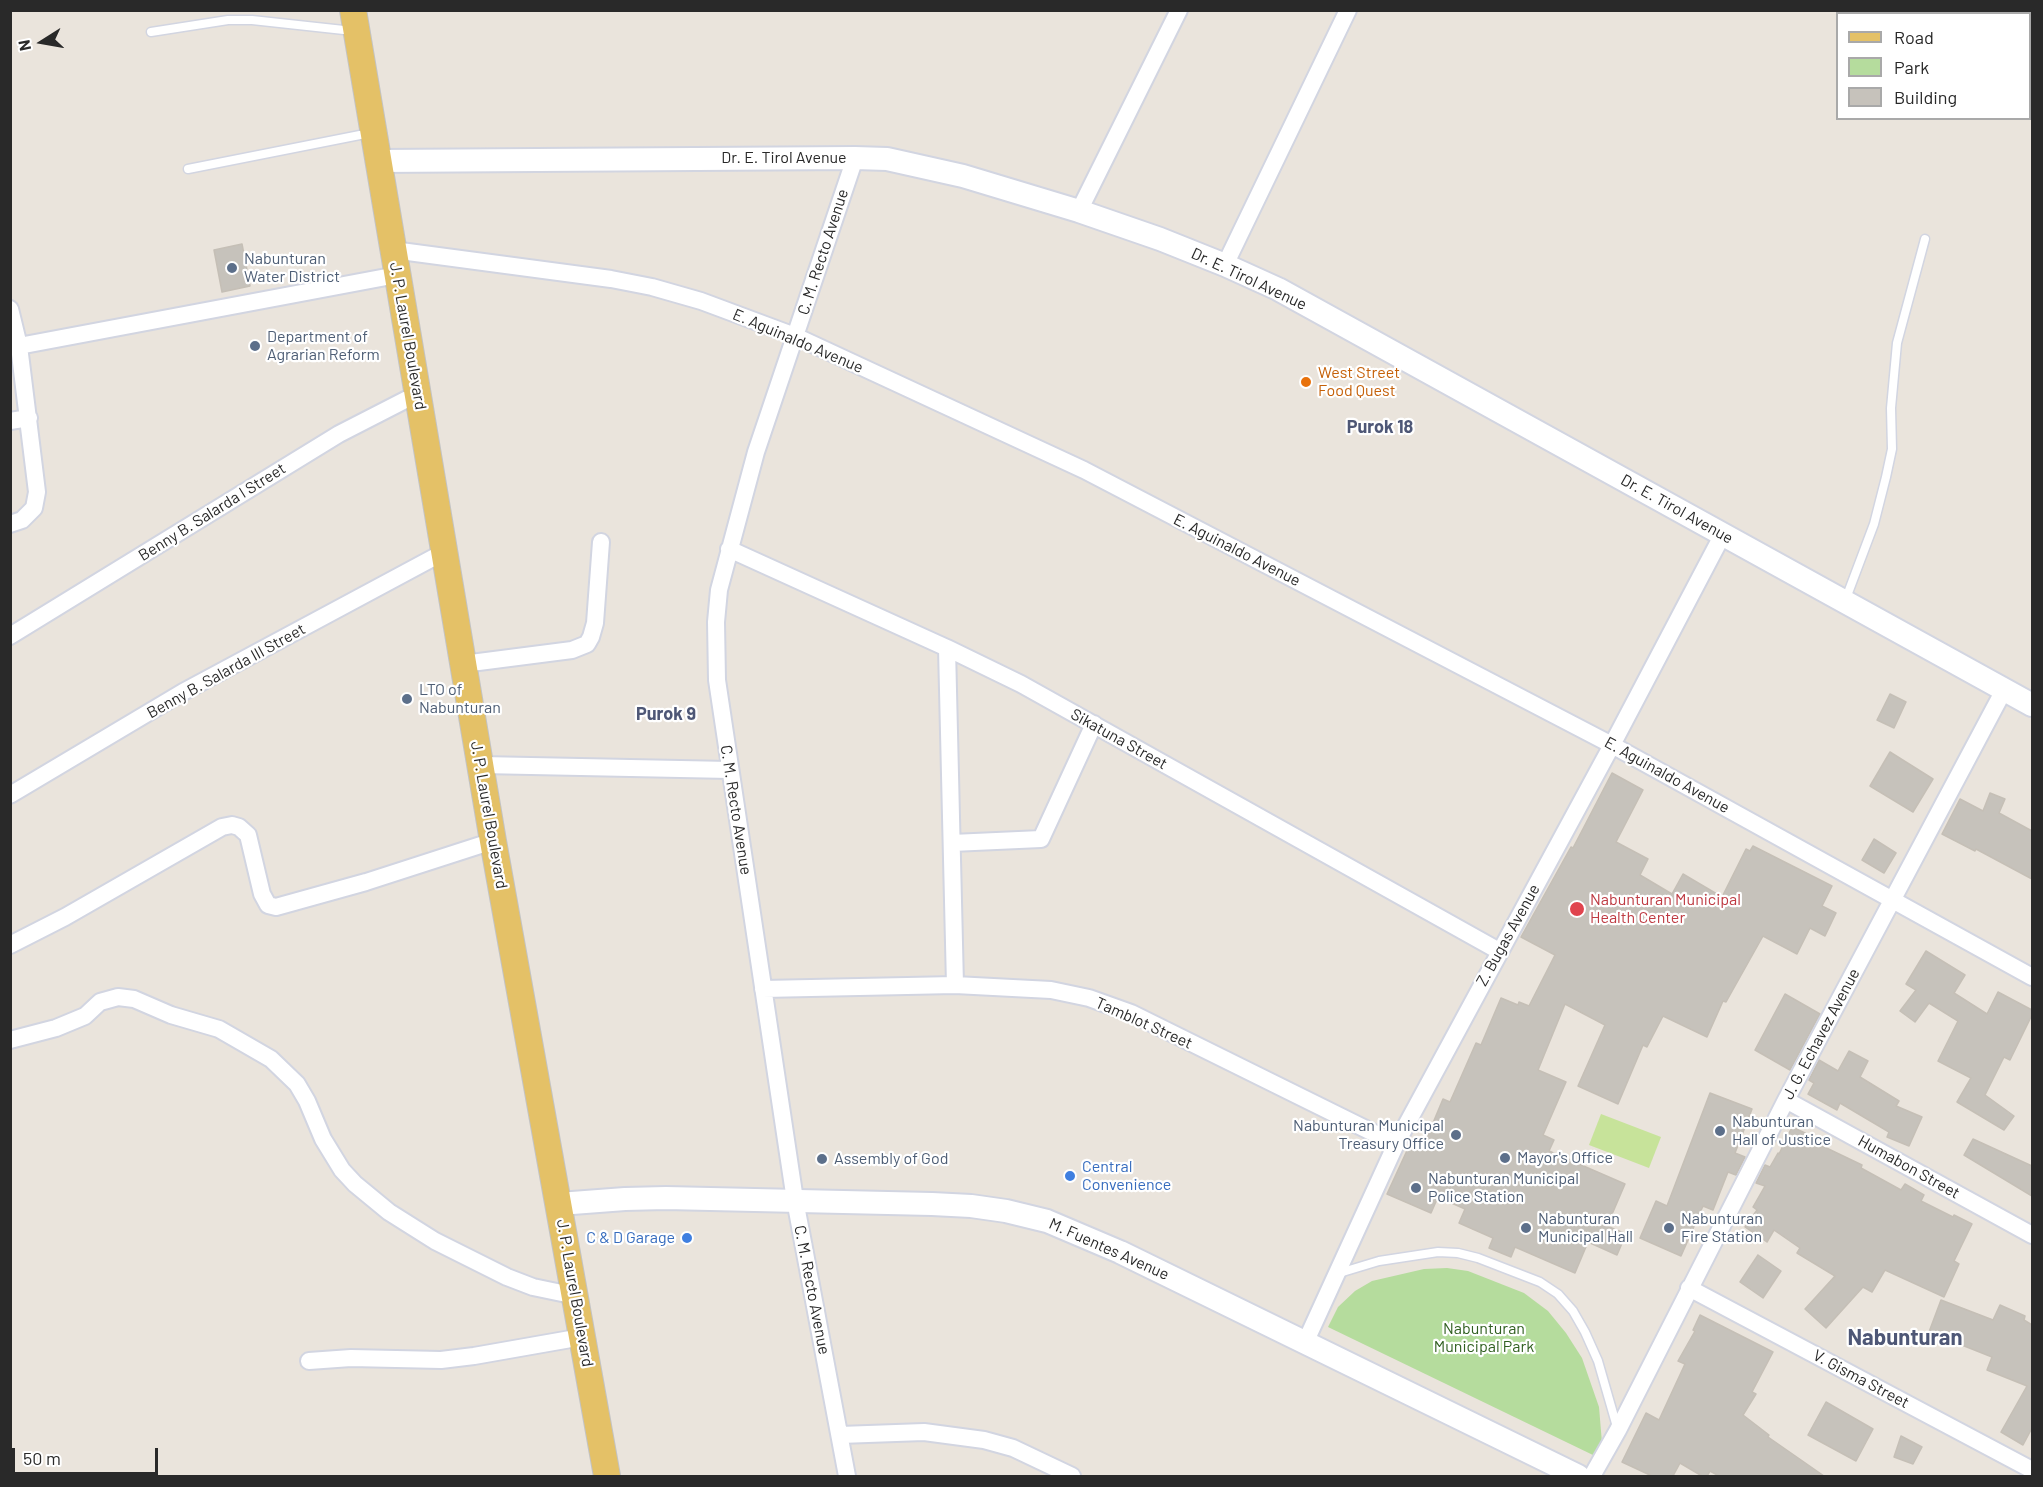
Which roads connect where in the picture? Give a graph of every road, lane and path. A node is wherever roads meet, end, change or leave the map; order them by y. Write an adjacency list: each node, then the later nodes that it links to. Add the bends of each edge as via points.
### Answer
1 (1179, 10): 9 (street)
2 (1348, 10): 12 (street)
3 (354, 21): 4 (lane, via 228,20); 5 (main road, J. P. Laurel Boulevard)
4 (151, 32)
5 (373, 132): 7 (main road, J. P. Laurel Boulevard); 8 (lane)
6 (855, 158): 7 (main road, Dr. E. Tirol Avenue); 9 (main road, Dr. E. Tirol Avenue, via 886,159 944,171); 15 (street, C. M. Recto Avenue)
7 (378, 161): 11 (main road, J. P. Laurel Boulevard)
8 (188, 169)
9 (1079, 211): 12 (main road, Dr. E. Tirol Avenue)
10 (1925, 239): 25 (lane, via 1897,344 1887,477)
11 (393, 250): 13 (main road, J. P. Laurel Boulevard); 15 (street, E. Aguinaldo Avenue, via 652,287)
12 (1225, 265): 21 (main road, Dr. E. Tirol Avenue, via 1278,289)
13 (398, 276): 16 (street); 17 (main road, J. P. Laurel Boulevard)
14 (11, 312): 16 (street)
15 (795, 336): 23 (street, C. M. Recto Avenue); 32 (street, E. Aguinaldo Avenue, via 1084,470)
16 (19, 346): 18 (street)
17 (417, 394): 24 (main road, J. P. Laurel Boulevard); 26 (street, Benny B. Salarda I Street, via 339,434)
18 (29, 418): 19 (street); 20 (street, via 36,501 28,515)
19 (10, 421)
20 (10, 524)
21 (1723, 534): 25 (main road, Dr. E. Tirol Avenue); 32 (street, Z. Bugas Avenue)
22 (601, 542): 28 (street, via 595,623 586,644 572,650)
23 (729, 549): 27 (street, Sikatuna Street); 34 (street, C. M. Recto Avenue, via 718,590 716,622 717,680)
24 (444, 552): 28 (main road, J. P. Laurel Boulevard); 35 (street, Benny B. Salarda III Street, via 183,692)
25 (1845, 602): 29 (main road, Dr. E. Tirol Avenue)
26 (10, 636)
27 (947, 648): 31 (street, Sikatuna Street); 37 (street)
28 (463, 664): 33 (main road, J. P. Laurel Boulevard)
29 (2004, 690): 30 (main road, Dr. E. Tirol Avenue); 38 (street, J. G. Echavez Avenue)
30 (2032, 705)
31 (1094, 724): 37 (street, via 1041,839); 40 (street, Sikatuna Street)
32 (1612, 745): 38 (street, E. Aguinaldo Avenue); 40 (street, Z. Bugas Avenue)
33 (481, 765): 34 (street); 36 (main road, J. P. Laurel Boulevard)
34 (730, 770): 43 (street, C. M. Recto Avenue)
35 (10, 795)
36 (493, 842): 39 (street, via 276,907 268,905 262,894 248,835 239,827 222,827); 48 (main road, J. P. Laurel Boulevard)
37 (952, 843): 42 (street)
38 (1892, 900): 41 (street, E. Aguinaldo Avenue); 45 (street, J. G. Echavez Avenue)
39 (10, 945)
40 (1499, 951): 46 (street, Z. Bugas Avenue)
41 (2032, 977)
42 (955, 985): 43 (street, Tamblot Street); 46 (street, Tamblot Street, via 1051,990 1131,1013)
43 (763, 989): 47 (street, C. M. Recto Avenue)
44 (10, 1040): 52 (street, via 56,1028 85,1016 100,1002 118,997 219,1029 271,1059 297,1084 342,1170 389,1212 435,1241 507,1277)
45 (1786, 1100): 49 (street, Humabon Street); 51 (street, J. G. Echavez Avenue)
46 (1396, 1144): 50 (street, Z. Bugas Avenue)
47 (795, 1200): 48 (main road, M. Fuentes Avenue, via 625,1199); 54 (main road, M. Fuentes Avenue, via 971,1206 1047,1221); 57 (street, C. M. Recto Avenue)
48 (559, 1204): 52 (main road, J. P. Laurel Boulevard)
49 (2032, 1235)
50 (1336, 1274): 54 (street, Z. Bugas Avenue); 56 (lane, via 1379,1261 1438,1252 1478,1258 1540,1282 1558,1294 1585,1332 1598,1360)
51 (1689, 1288): 56 (street, J. G. Echavez Avenue); 58 (street, V. Gisma Street)
52 (576, 1296): 53 (main road, J. P. Laurel Boulevard)
53 (582, 1337): 55 (street, via 441,1360); 59 (main road, J. P. Laurel Boulevard)
54 (1305, 1342): 62 (main road, M. Fuentes Avenue)
55 (309, 1361)
56 (1618, 1430): 63 (street, J. G. Echavez Avenue)
57 (840, 1435): 60 (street, C. M. Recto Avenue); 61 (street, via 924,1432 984,1440)
58 (2032, 1470)
59 (606, 1476)
60 (847, 1476)
61 (1072, 1476)
62 (1578, 1476)
63 (1592, 1476)

